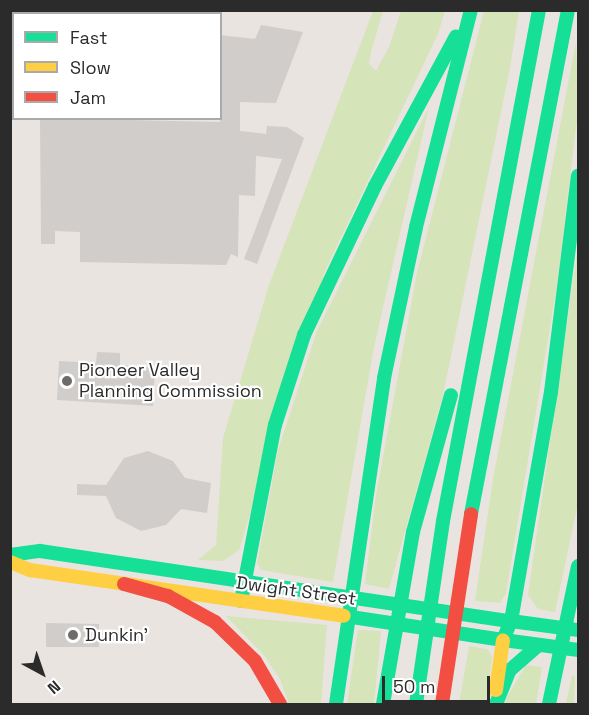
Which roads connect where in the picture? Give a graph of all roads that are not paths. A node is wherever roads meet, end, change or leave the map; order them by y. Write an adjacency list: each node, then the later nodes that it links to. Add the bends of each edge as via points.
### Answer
1 (471, 10): 9 (main road, via 375,186 304,335 275,425); 19 (main road, via 405,276 352,573)
2 (539, 10): 5 (main road)
3 (568, 10): 22 (main road, via 462,564)
4 (579, 177): 12 (main road, via 551,392)
5 (481, 311): 20 (main road, via 451,397 404,580); 21 (main road, via 436,559)
6 (10, 555): 9 (main road, Dwight Street, via 32,550)
7 (10, 562): 10 (main road, Dwight Street, via 30,570)
8 (579, 566): 17 (main road)
9 (244, 581): 11 (main road); 12 (main road, Dwight Street)
10 (124, 584): 11 (main road, Dwight Street); 18 (main road, via 168,596 215,622 255,662)
11 (241, 601): 14 (main road, Dwight Street)
12 (511, 621): 13 (main road, Dwight Street); 14 (main road)
13 (579, 630)
14 (503, 640): 15 (main road, Dwight Street); 23 (main road, via 498,656)
15 (539, 645): 16 (main road, Dwight Street); 23 (main road, via 510,670)
16 (579, 650)
17 (550, 700)
18 (280, 705)
19 (336, 705)
20 (383, 705)
21 (416, 705)
22 (442, 705)
23 (496, 705)

